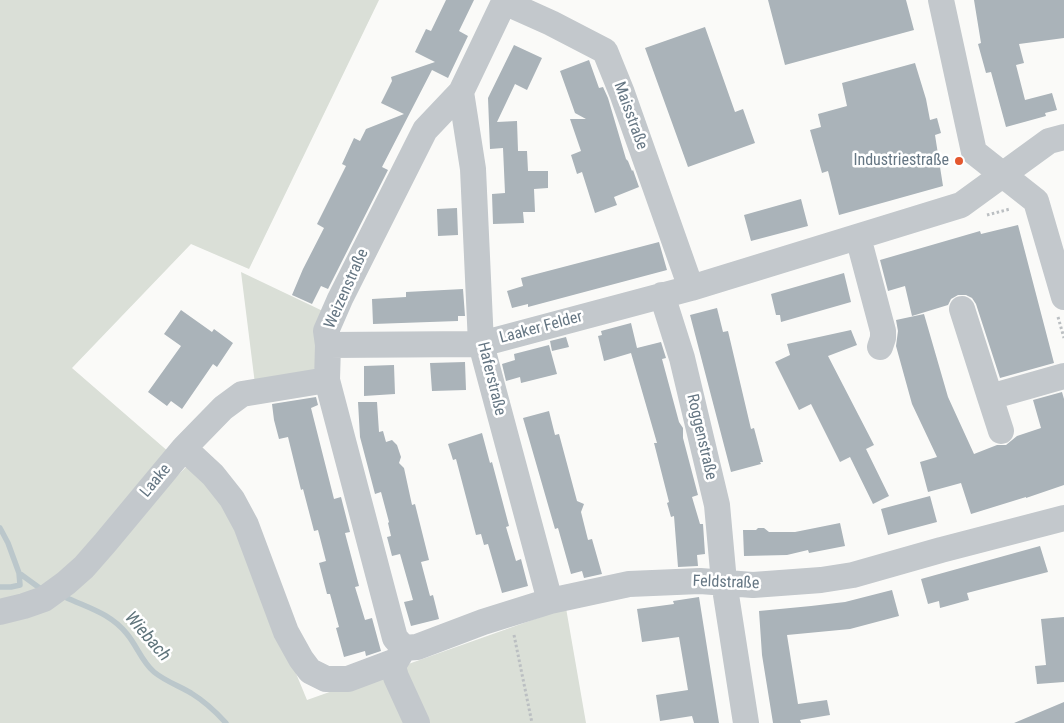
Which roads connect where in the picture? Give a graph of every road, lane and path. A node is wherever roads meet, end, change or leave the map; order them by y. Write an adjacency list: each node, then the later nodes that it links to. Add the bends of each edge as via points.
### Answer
1 (941, 0): 5 (street, via 974,152)
2 (504, 1): 3 (street, Weizenstraße); 9 (street, Maisstraße, via 605,51)
3 (461, 92): 14 (street, Haferstraße, via 473,168); 15 (street, Weizenstraße, via 425,130 340,299 326,331)
4 (1064, 137): 5 (street, via 1049,141)
5 (1003, 175): 8 (street, via 961,205); 11 (street, via 1036,201)
6 (1015, 208): 7 (path)
7 (986, 216)
8 (858, 237): 9 (street); 16 (street, via 883,331)
9 (691, 288): 10 (street, Laaker Felder)
10 (662, 295): 14 (street, Laaker Felder); 23 (street, Roggenstraße, via 682,358 717,506)
11 (1060, 305): 13 (path)
12 (962, 309): 19 (street)
13 (1064, 338)
14 (481, 344): 15 (street, Laaker Felder); 24 (street, Haferstraße)
15 (328, 345): 18 (street, Weizenstraße)
16 (880, 347)
17 (1064, 376): 19 (street)
18 (327, 380): 21 (street, Laake, via 242,394 223,408); 27 (street, Weizenstraße)
19 (990, 397): 20 (street)
20 (1001, 431)
21 (184, 448): 25 (street, Laake, via 84,567 44,599); 27 (street, Feldstraße, via 213,475 232,499 246,525 286,632 310,671 326,679 348,678)
22 (1064, 518): 23 (street, Feldstraße, via 853,575 794,583)
23 (724, 582): 24 (street, Feldstraße, via 629,584); 30 (street, Roggenstraße)
24 (550, 601): 27 (street, Feldstraße, via 417,647)
25 (0, 612)
26 (513, 631): 29 (path)
27 (397, 650): 28 (street, Weizenstraße, via 396,677)
28 (417, 723)
29 (532, 723)
30 (746, 723)

